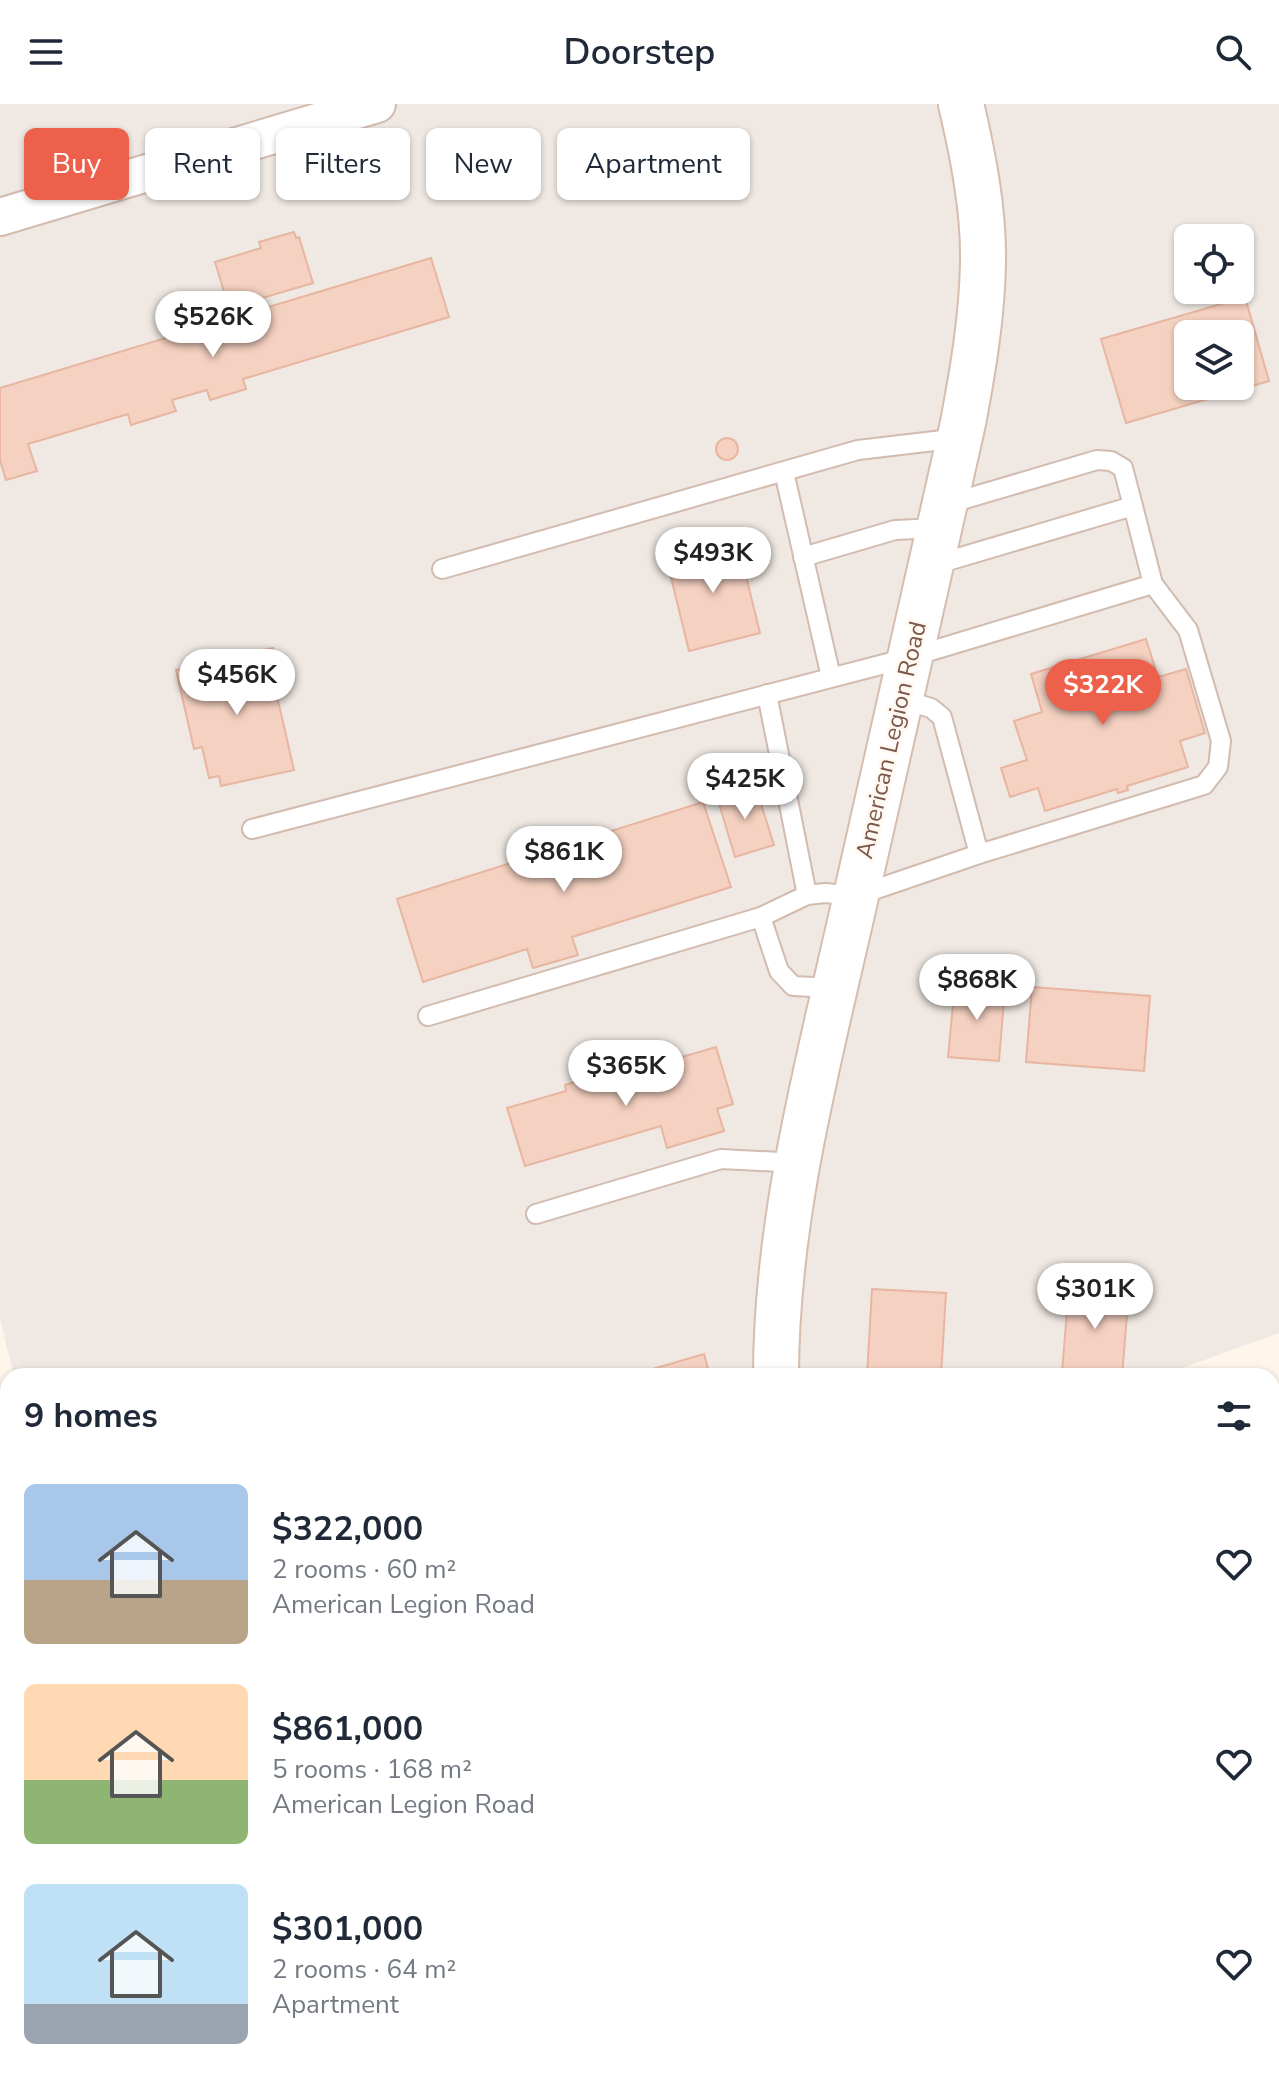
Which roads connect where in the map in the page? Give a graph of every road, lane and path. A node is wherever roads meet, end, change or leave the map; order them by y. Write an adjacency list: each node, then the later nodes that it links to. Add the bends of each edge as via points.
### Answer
1 (377, 104): 3 (street)
2 (961, 104): 4 (street, American Legion Road, via 983,260 978,336)
3 (0, 217)
4 (960, 438): 5 (lane, via 858,450); 7 (street, American Legion Road)
5 (784, 472): 8 (lane); 9 (lane)
6 (1133, 506): 7 (lane); 7 (lane, via 1123,468 1097,460); 10 (lane)
7 (938, 533): 8 (lane, via 895,530); 11 (street, American Legion Road)
8 (803, 557): 12 (lane)
9 (442, 569)
10 (1153, 584): 11 (lane); 16 (lane, via 1188,630 1221,741 1218,767 1204,785)
11 (911, 657): 12 (lane); 14 (street, American Legion Road)
12 (831, 677): 13 (lane)
13 (767, 694): 15 (lane); 17 (lane)
14 (900, 699): 16 (lane, via 942,717); 18 (street, American Legion Road)
15 (252, 829)
16 (979, 854): 18 (lane)
17 (807, 895): 18 (lane); 19 (lane)
18 (856, 896): 20 (street, American Legion Road)
19 (761, 917): 20 (lane, via 779,971 793,986); 21 (lane)
20 (835, 988): 22 (street, American Legion Road)
21 (428, 1016)
22 (799, 1163): 23 (lane, via 721,1159); 24 (street, American Legion Road, via 782,1280)
23 (536, 1214)
24 (776, 1368)

